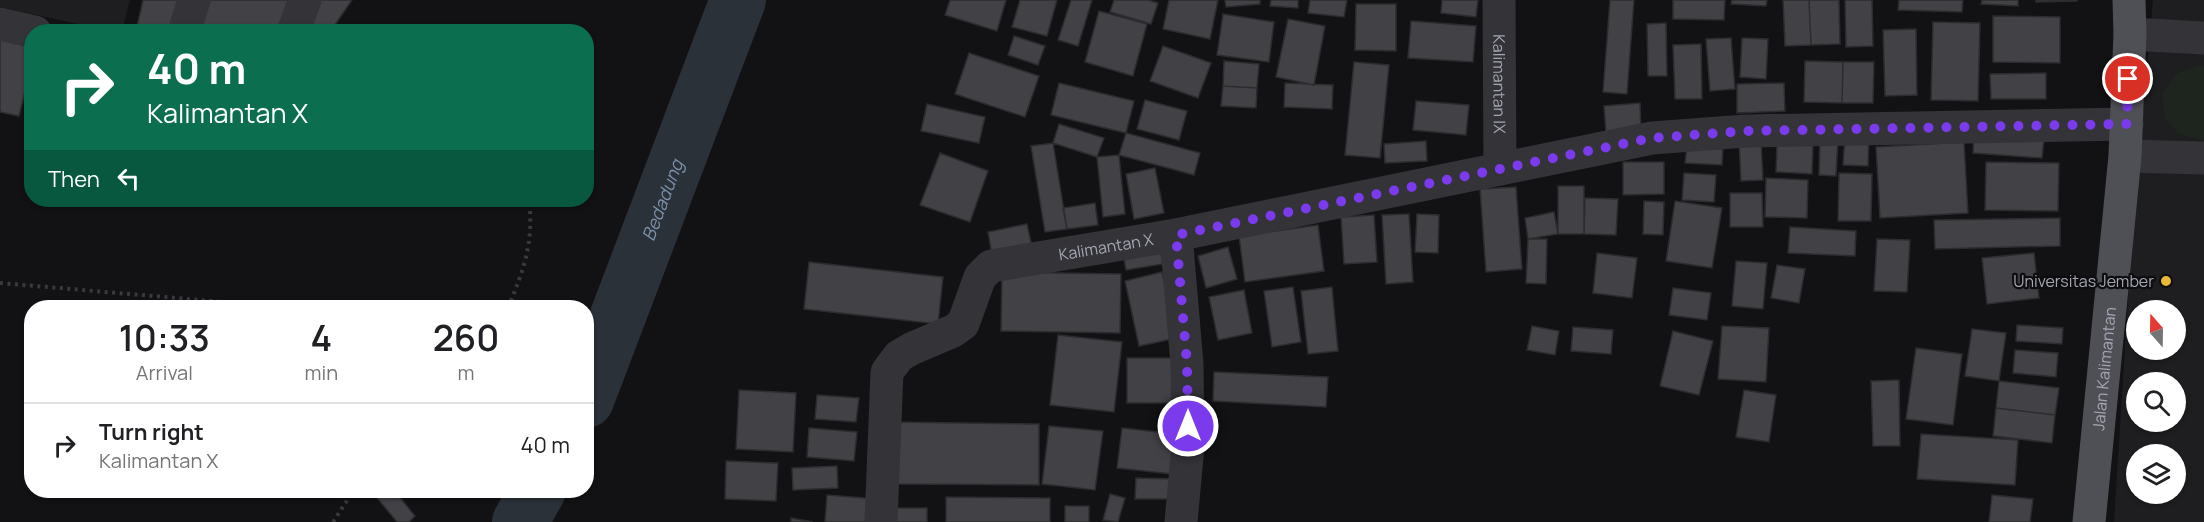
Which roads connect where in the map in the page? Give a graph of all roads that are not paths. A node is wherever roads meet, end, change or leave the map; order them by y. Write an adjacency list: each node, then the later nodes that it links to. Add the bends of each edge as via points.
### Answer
1 (194, 0): 6 (street)
2 (305, 0): 7 (street)
3 (1499, 0): 14 (street, Kalimantan IX)
4 (2129, 0): 9 (main road, Jalan Kalimantan)
5 (0, 24): 8 (street)
6 (186, 24)
7 (295, 24)
8 (24, 29)
9 (2130, 34): 10 (street); 11 (main road, Jalan Kalimantan)
10 (2204, 38)
11 (2127, 124): 12 (main road, Jalan Kalimantan); 14 (street, Kalimantan X, via 1746,131 1652,138)
12 (2125, 156): 13 (street); 18 (main road, Jalan Kalimantan)
13 (2204, 158)
14 (1500, 169): 15 (street, Kalimantan X)
15 (1176, 235): 16 (street, Kalimantan X, via 990,266 980,277 963,324 899,356 887,372); 17 (street, via 1187,364 1188,446)
16 (881, 522)
17 (1181, 522)
18 (2089, 522)

